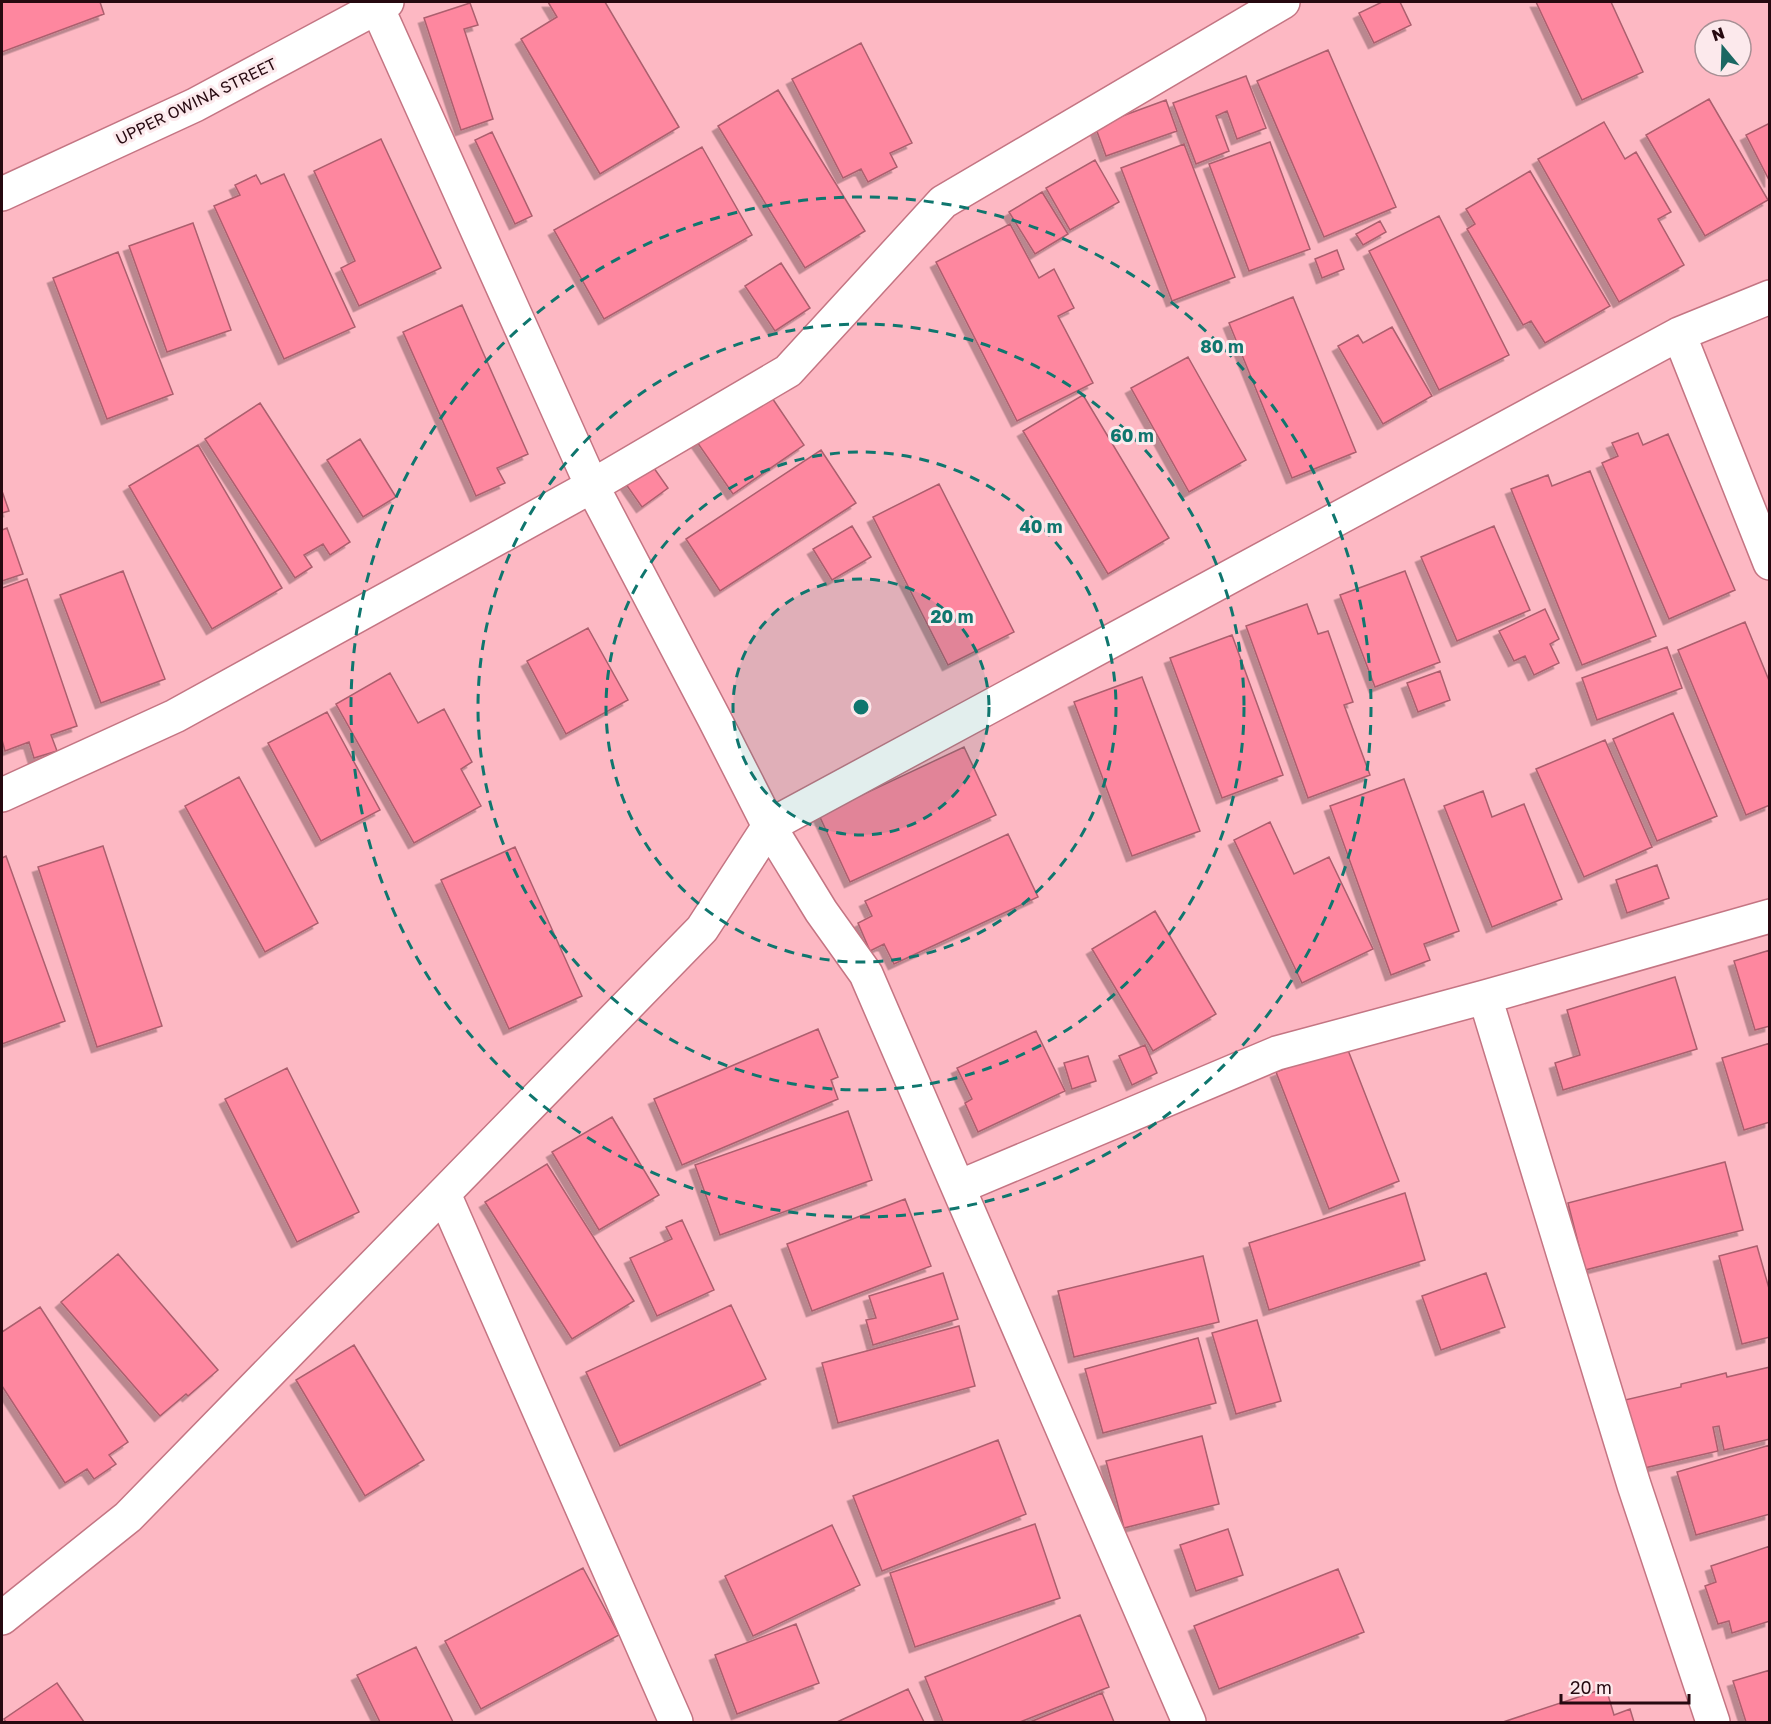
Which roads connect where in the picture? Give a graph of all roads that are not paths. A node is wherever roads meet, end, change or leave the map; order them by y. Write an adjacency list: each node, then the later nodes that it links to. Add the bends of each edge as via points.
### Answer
1 (1283, 2): 6 (street, via 943,202 788,371)
2 (382, 4): 3 (street, UPPER OWINA STREET, via 195,105); 6 (street)
3 (2, 194)
4 (1770, 297): 5 (street)
5 (1679, 334): 7 (street); 9 (street)
6 (592, 486): 8 (street, via 175,716); 9 (street)
7 (1770, 563)
8 (2, 795)
9 (769, 826): 12 (street, via 821,911 866,974); 13 (street, via 702,929)
10 (1770, 916): 11 (street)
11 (1485, 998): 12 (street, via 1277,1053); 17 (street, via 1634,1485)
12 (959, 1187): 16 (street)
13 (444, 1194): 14 (street, via 128,1517); 15 (street)
14 (2, 1618)
15 (676, 1722)
16 (1190, 1722)
17 (1713, 1722)

